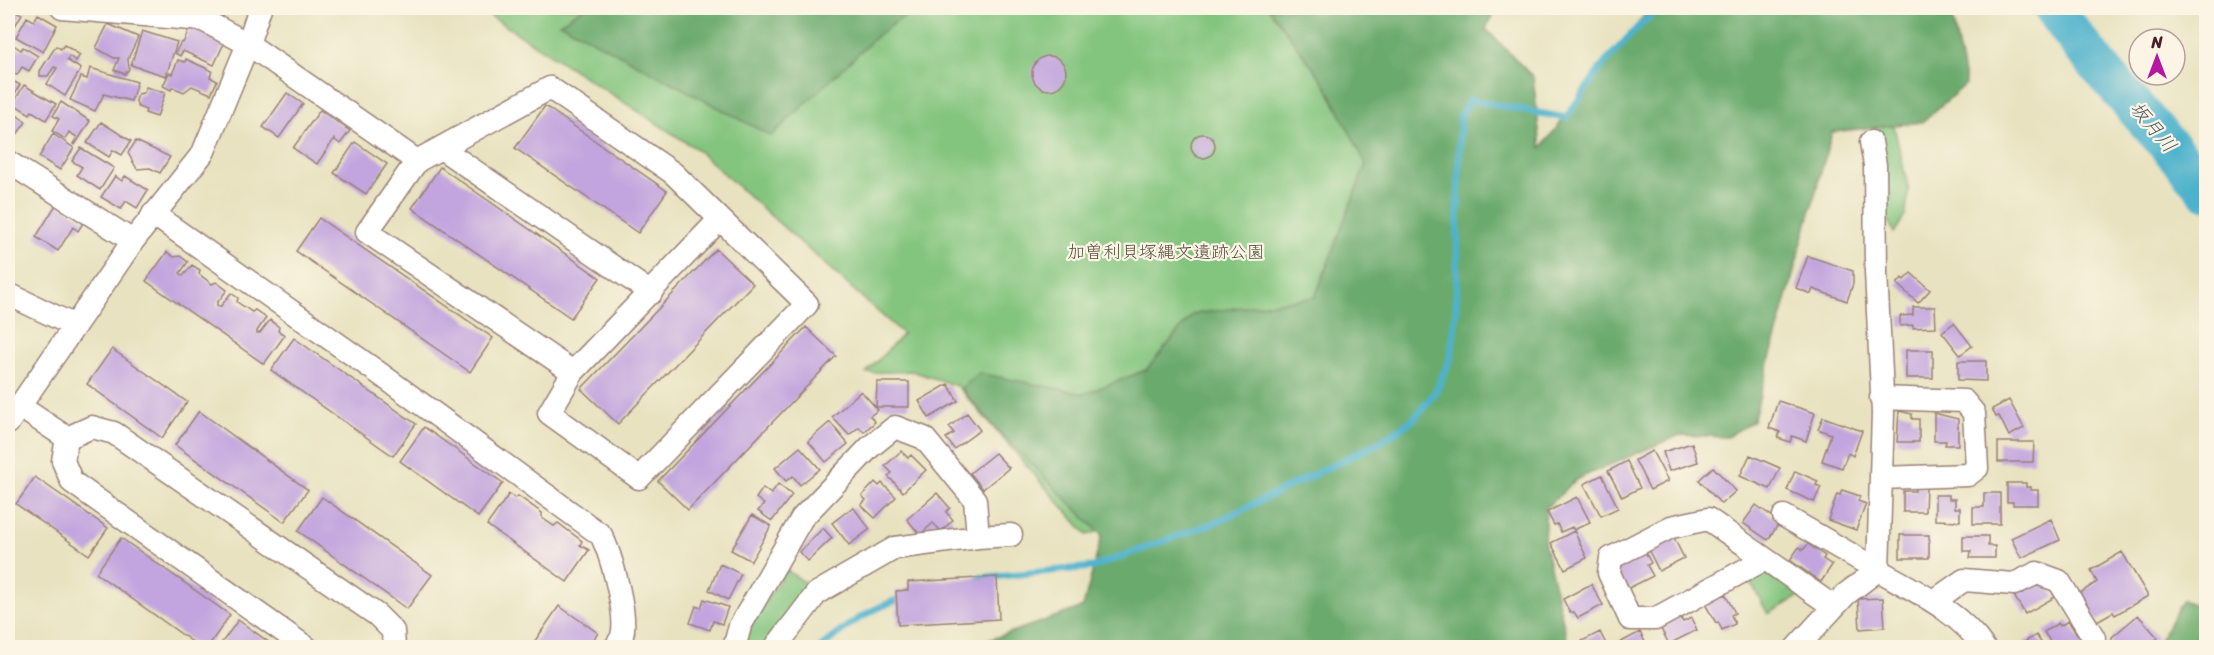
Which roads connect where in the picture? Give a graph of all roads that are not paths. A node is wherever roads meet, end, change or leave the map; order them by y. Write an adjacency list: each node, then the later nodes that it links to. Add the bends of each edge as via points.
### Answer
1 (62, 8): 3 (street, via 203,20)
2 (260, 8): 3 (street)
3 (248, 44): 6 (street); 8 (street, via 202,153)
4 (1871, 142): 15 (street, via 1875,165)
5 (441, 148): 6 (street); 9 (street, via 550,88 674,173); 11 (street)
6 (417, 161): 14 (street, via 368,232)
7 (8, 162): 10 (street)
8 (153, 214): 10 (street); 28 (street, via 601,535 609,550 624,620 622,637)
9 (719, 220): 11 (street); 14 (street, via 807,304 639,478 549,413)
10 (133, 241): 13 (street)
11 (651, 293): 14 (street)
12 (8, 294): 13 (street)
13 (73, 326): 16 (street)
14 (573, 372)
15 (1881, 398): 18 (street); 18 (street, via 1964,401 1974,413 1977,468 1968,475)
16 (13, 415): 17 (street)
17 (67, 438): 26 (street, via 63,461 72,482); 27 (street, via 92,427 114,433 377,615 393,631)
18 (1881, 478): 23 (street)
19 (1784, 516): 23 (street)
20 (1011, 535): 21 (street)
21 (978, 537): 29 (street, via 975,500 924,438 895,427 870,447 802,518 740,626); 30 (street, via 895,548 817,593)
22 (1765, 559): 22 (street, via 1708,519 1671,527 1611,558 1609,573 1630,619 1655,619); 25 (street)
23 (1878, 570): 24 (street); 25 (street)
24 (1934, 601): 32 (street, via 1974,634); 33 (street, via 1964,580 2014,584 2037,573 2059,581 2094,638)
25 (1834, 607): 31 (street)
26 (307, 648)
27 (394, 648)
28 (615, 648)
29 (734, 648)
30 (775, 648)
31 (1796, 648)
32 (1984, 648)
33 (2093, 648)

